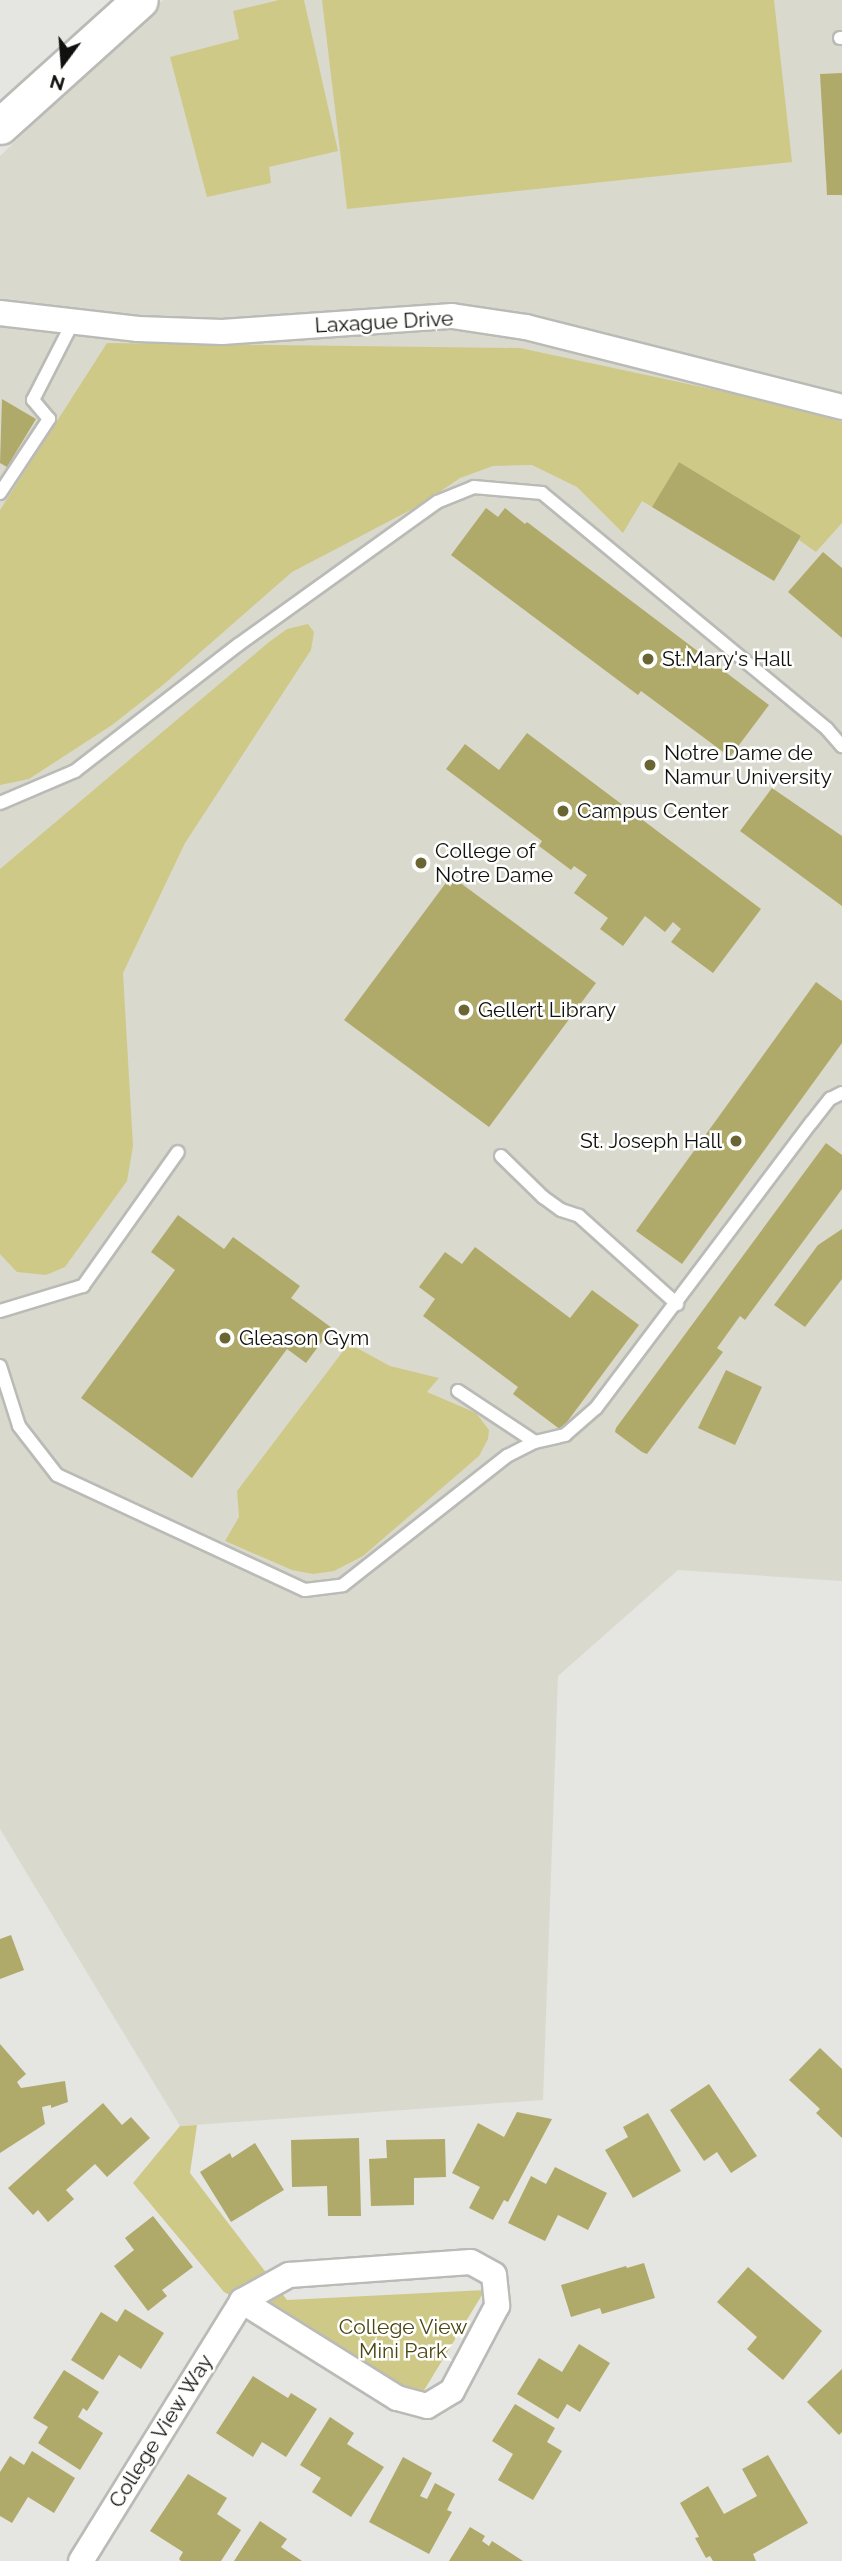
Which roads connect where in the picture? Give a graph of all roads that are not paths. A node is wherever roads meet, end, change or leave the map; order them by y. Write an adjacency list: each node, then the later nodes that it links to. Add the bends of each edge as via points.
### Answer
1 (139, 0): 2 (main road)
2 (0, 125)
3 (0, 313): 4 (street, Laxague Drive)
4 (73, 322): 5 (street, Laxague Drive, via 222,332 452,316 526,327); 6 (lane, via 33,400 49,419)
5 (842, 407)
6 (0, 493)
7 (842, 746): 8 (lane, via 542,493 474,486 437,502 237,645 75,771)
8 (0, 803)
9 (842, 1093): 12 (lane, via 811,1123)
10 (178, 1152): 13 (lane, via 83,1286)
11 (502, 1156): 12 (lane, via 543,1197 579,1216)
12 (677, 1304): 16 (lane, via 596,1408 565,1435)
13 (0, 1311)
14 (0, 1366): 16 (lane, via 19,1426 57,1475 305,1590 343,1585 507,1456)
15 (458, 1391): 16 (lane)
16 (535, 1443)
17 (242, 2301): 17 (street, College View Way, via 397,2398 427,2406 452,2391 497,2306 494,2275 471,2262 289,2275); 18 (street, College View Way)
18 (80, 2561)

